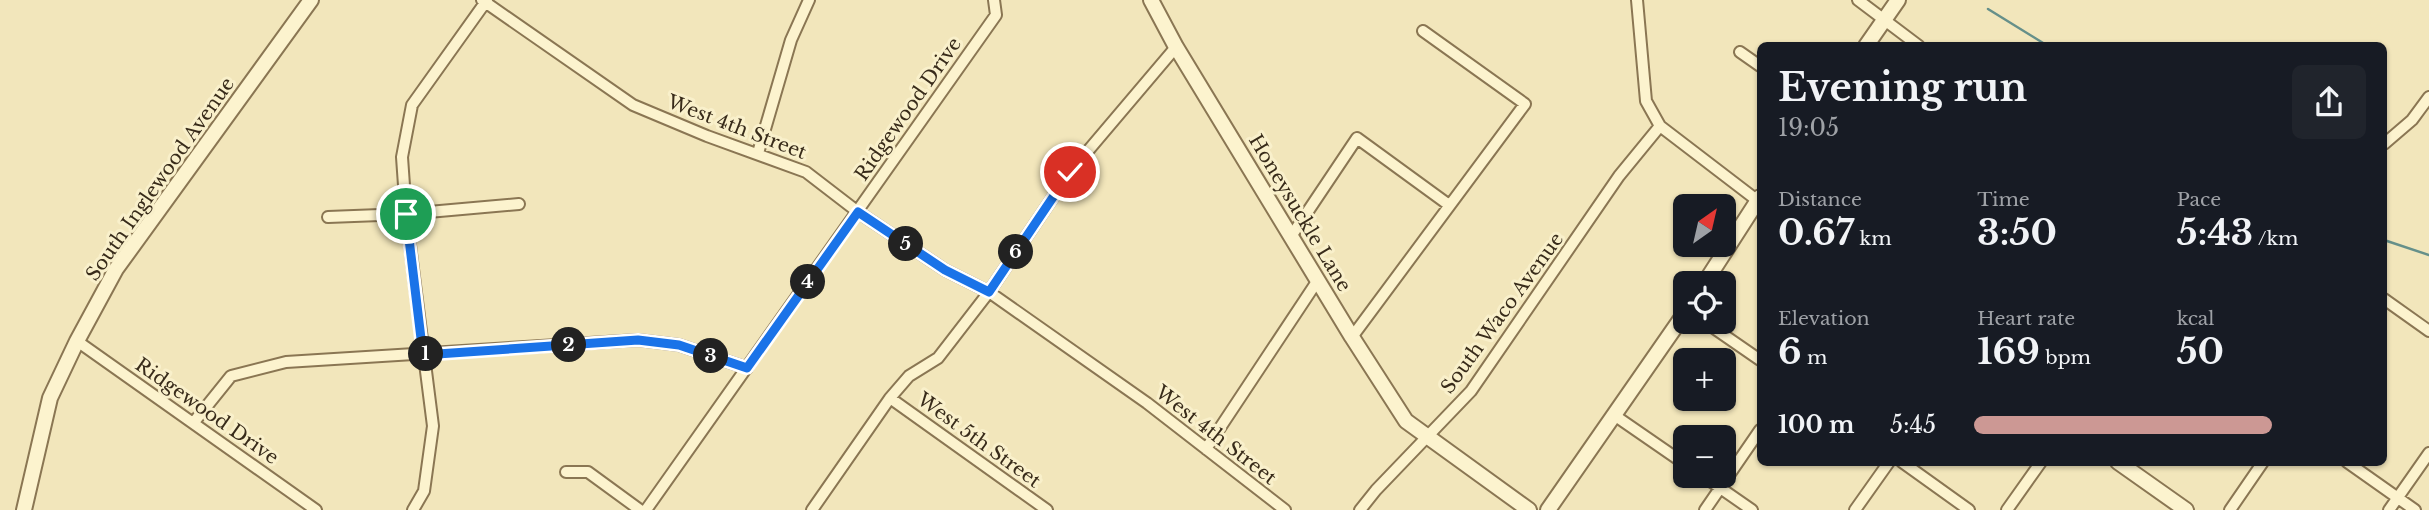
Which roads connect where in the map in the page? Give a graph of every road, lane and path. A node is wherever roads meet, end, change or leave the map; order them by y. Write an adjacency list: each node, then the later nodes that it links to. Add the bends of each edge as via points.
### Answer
1 (311, 0): 36 (street, South Inglewood Avenue, via 116,269)
2 (810, 0): 19 (street, via 791,40)
3 (994, 0): 24 (street, Ridgewood Drive, via 996,15)
4 (1151, 0): 13 (street, Honeysuckle Lane)
5 (1637, 0): 17 (street, via 1646,101)
6 (1858, 0): 9 (street)
7 (1898, 0): 9 (street)
8 (485, 1): 19 (street, West 4th Street, via 633,105); 25 (street, via 412,105 402,156)
9 (1884, 20): 11 (street); 12 (street)
10 (1423, 31): 23 (street, via 1525,104)
11 (1869, 42)
12 (1914, 42)
13 (1176, 47): 27 (street, Honeysuckle Lane); 30 (street, via 1070,172)
14 (1740, 52): 15 (street)
15 (1757, 64)
16 (2429, 97): 18 (street)
17 (1660, 126): 20 (street); 44 (street, South Waco Avenue, via 1619,176 1471,391)
18 (2387, 141)
19 (758, 153): 24 (street, West 4th Street, via 806,172)
20 (1757, 198)
21 (519, 204): 25 (street)
22 (1757, 204): 28 (street)
23 (1449, 205): 27 (street, via 1357,138); 35 (street)
24 (858, 212): 30 (street, West 4th Street, via 945,270); 39 (street, Ridgewood Drive)
25 (406, 214): 26 (street); 37 (street)
26 (328, 217)
27 (1292, 235): 29 (street, Honeysuckle Lane)
28 (1713, 271)
29 (1318, 280): 35 (street, Honeysuckle Lane); 45 (street)
30 (989, 292): 40 (street, via 938,358 909,376); 45 (street, West 4th Street)
31 (2387, 301): 33 (street)
32 (1673, 330): 41 (street)
33 (2429, 331)
34 (1722, 334): 38 (street)
35 (1352, 337): 44 (street, Honeysuckle Lane, via 1406,421)
36 (77, 341): 42 (street, Ridgewood Drive); 58 (street, South Inglewood Avenue, via 50,398)
37 (423, 355): 39 (street, via 638,340 679,345); 42 (street, via 286,362 231,376); 60 (street, via 433,426 424,491)
38 (1757, 358)
39 (747, 368): 62 (street, Ridgewood Drive)
40 (890, 398): 63 (street); 64 (street, West 5th Street)
41 (1614, 415): 47 (street); 68 (street)
42 (194, 422): 59 (street, Ridgewood Drive)
43 (1757, 434): 48 (street)
44 (1428, 438): 66 (street, South Waco Avenue); 67 (street, Honeysuckle Lane)
45 (1206, 449): 65 (street, West 4th Street)
46 (2429, 453): 57 (street)
47 (1673, 456)
48 (1736, 465)
49 (1886, 466): 71 (street)
50 (1908, 466): 72 (street)
51 (2038, 466): 73 (street)
52 (2124, 466): 74 (street)
53 (2260, 466): 75 (street)
54 (2353, 466): 57 (street)
55 (566, 472): 61 (street, via 588,472)
56 (1720, 488): 69 (street); 70 (street)
57 (2397, 498): 76 (street); 77 (street)
58 (24, 510)
59 (316, 510)
60 (413, 510)
61 (640, 510)
62 (646, 510)
63 (811, 510)
64 (1048, 510)
65 (1285, 510)
66 (1360, 510)
67 (1529, 510)
68 (1548, 510)
69 (1704, 510)
70 (1752, 510)
71 (1855, 510)
72 (1969, 510)
73 (2007, 510)
74 (2186, 510)
75 (2230, 510)
76 (2389, 510)
77 (2415, 510)

